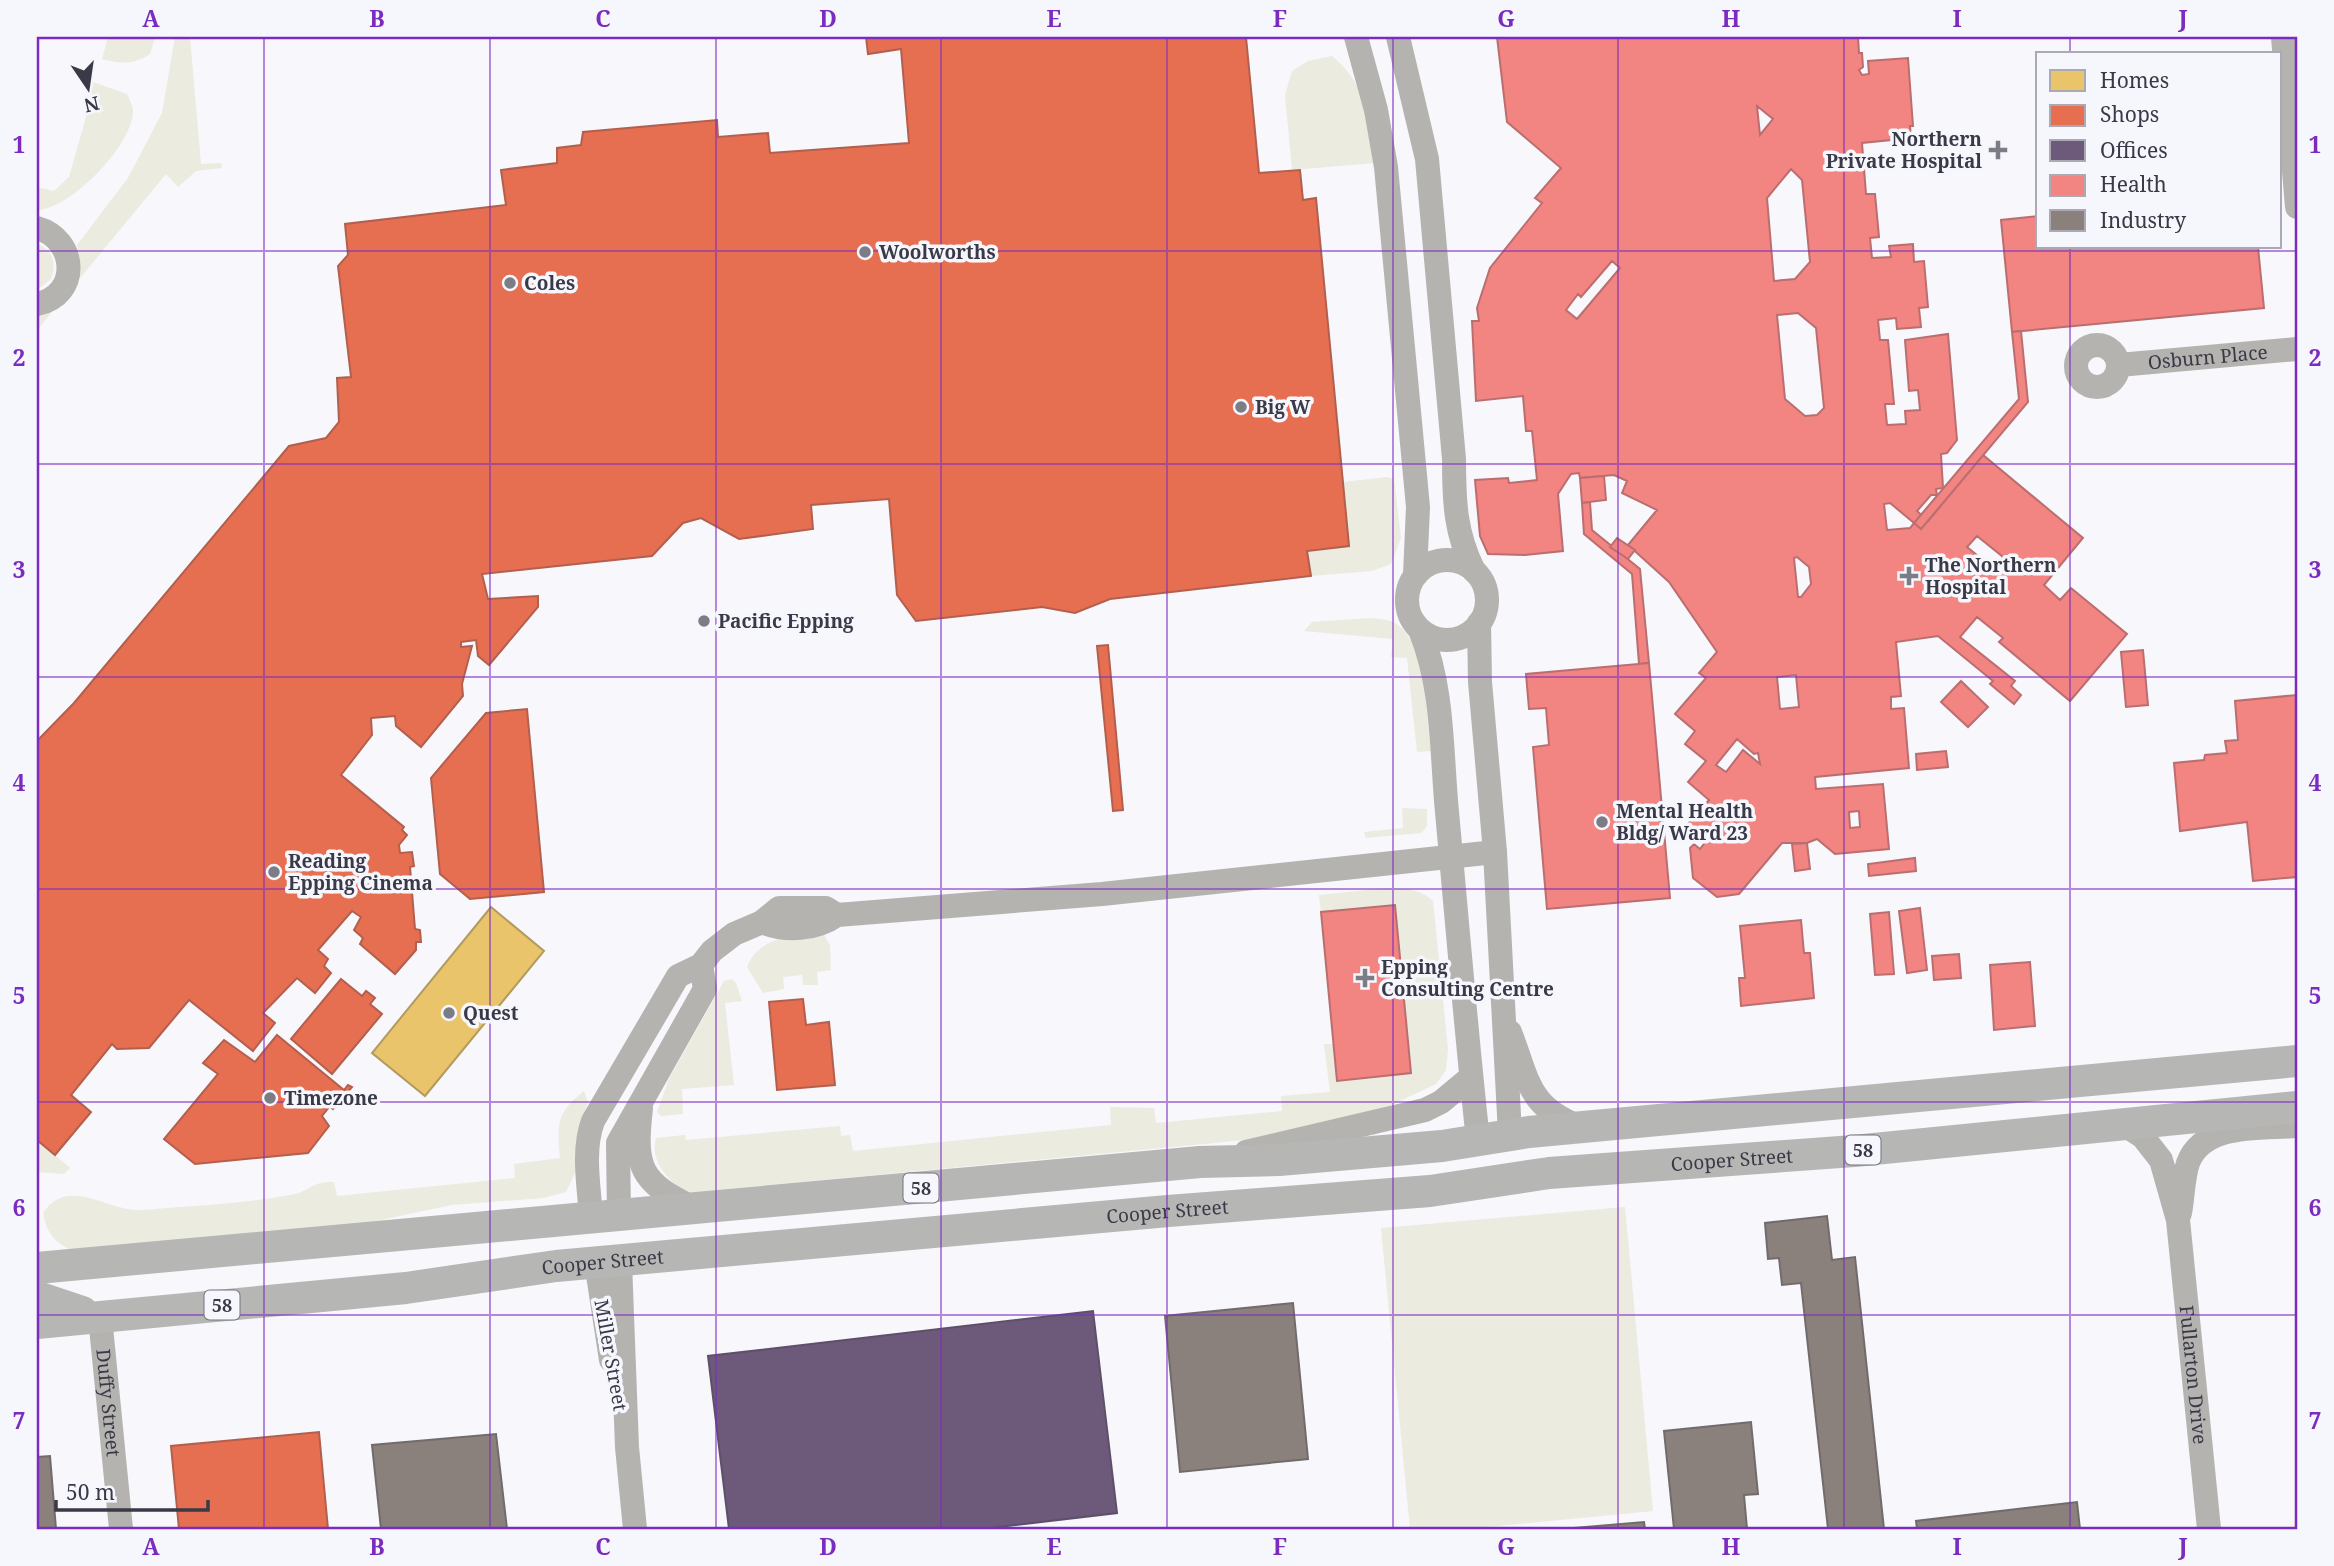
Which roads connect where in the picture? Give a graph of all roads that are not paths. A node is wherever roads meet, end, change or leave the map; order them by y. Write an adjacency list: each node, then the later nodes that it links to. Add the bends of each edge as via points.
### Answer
1 (1356, 37): 10 (street, via 1386,167 1418,508)
2 (1398, 37): 9 (street, via 1427,159 1454,460 1453,504 1463,549)
3 (2283, 37): 4 (street)
4 (2297, 208)
5 (37, 228): 6 (street, via 58,239 69,258 60,291)
6 (37, 304)
7 (2297, 349): 8 (street, Osburn Place)
8 (2119, 365)
9 (1474, 571): 10 (street, via 1451,560 1425,566); 11 (street, via 1487,596)
10 (1415, 575): 12 (street, via 1406,602)
11 (1479, 624): 12 (street, via 1451,640); 13 (street)
12 (1420, 630): 14 (street, via 1430,654 1440,706)
13 (1495, 852): 14 (street); 16 (street)
14 (1451, 855): 15 (street, via 1102,894 837,915 825,923 779,929 762,922 734,934); 19 (street)
15 (701, 965): 20 (street, via 705,989); 32 (street, via 678,976 587,1136 587,1155)
16 (1503, 1012): 25 (street, via 1537,1099 1555,1117); 26 (street)
17 (2297, 1061): 18 (main road, 58)
18 (2156, 1074): 22 (main road, via 2168,1093); 25 (main road, 58)
19 (1471, 1077): 27 (street); 28 (street, via 1441,1102 1402,1118)
20 (641, 1104): 31 (street, via 636,1140 648,1180); 32 (street, via 618,1143)
21 (2297, 1107): 22 (main road, Cooper Street / 58)
22 (2211, 1115): 23 (main road, Cooper Street / 58)
23 (2123, 1124): 29 (main road, Cooper Street / 58, via 1854,1151); 33 (street, Fullarton Drive, via 2143,1137 2161,1160)
24 (2297, 1126): 33 (street, Fullarton Drive, via 2227,1132 2198,1146 2189,1162)
25 (1582, 1128): 26 (main road, 58)
26 (1510, 1134): 27 (main road, 58); 29 (main road)
27 (1478, 1140): 28 (main road, 58, via 1279,1160); 30 (main road)
28 (1200, 1162): 31 (main road, 58)
29 (1514, 1177): 30 (main road, Cooper Street / 58)
30 (1482, 1184): 34 (main road, Cooper Street / 58)
31 (695, 1209): 32 (main road, 58)
32 (605, 1216): 34 (main road); 35 (main road, 58)
33 (2178, 1220): 41 (street, Fullarton Drive)
34 (608, 1262): 37 (main road, Cooper Street / 58, via 406,1288); 40 (street, Miller Street)
35 (37, 1268)
36 (37, 1297): 37 (main road)
37 (100, 1317): 38 (main road, Cooper Street / 58); 39 (street, Duffy Street)
38 (37, 1323)
39 (121, 1529)
40 (635, 1529)
41 (2209, 1529)

